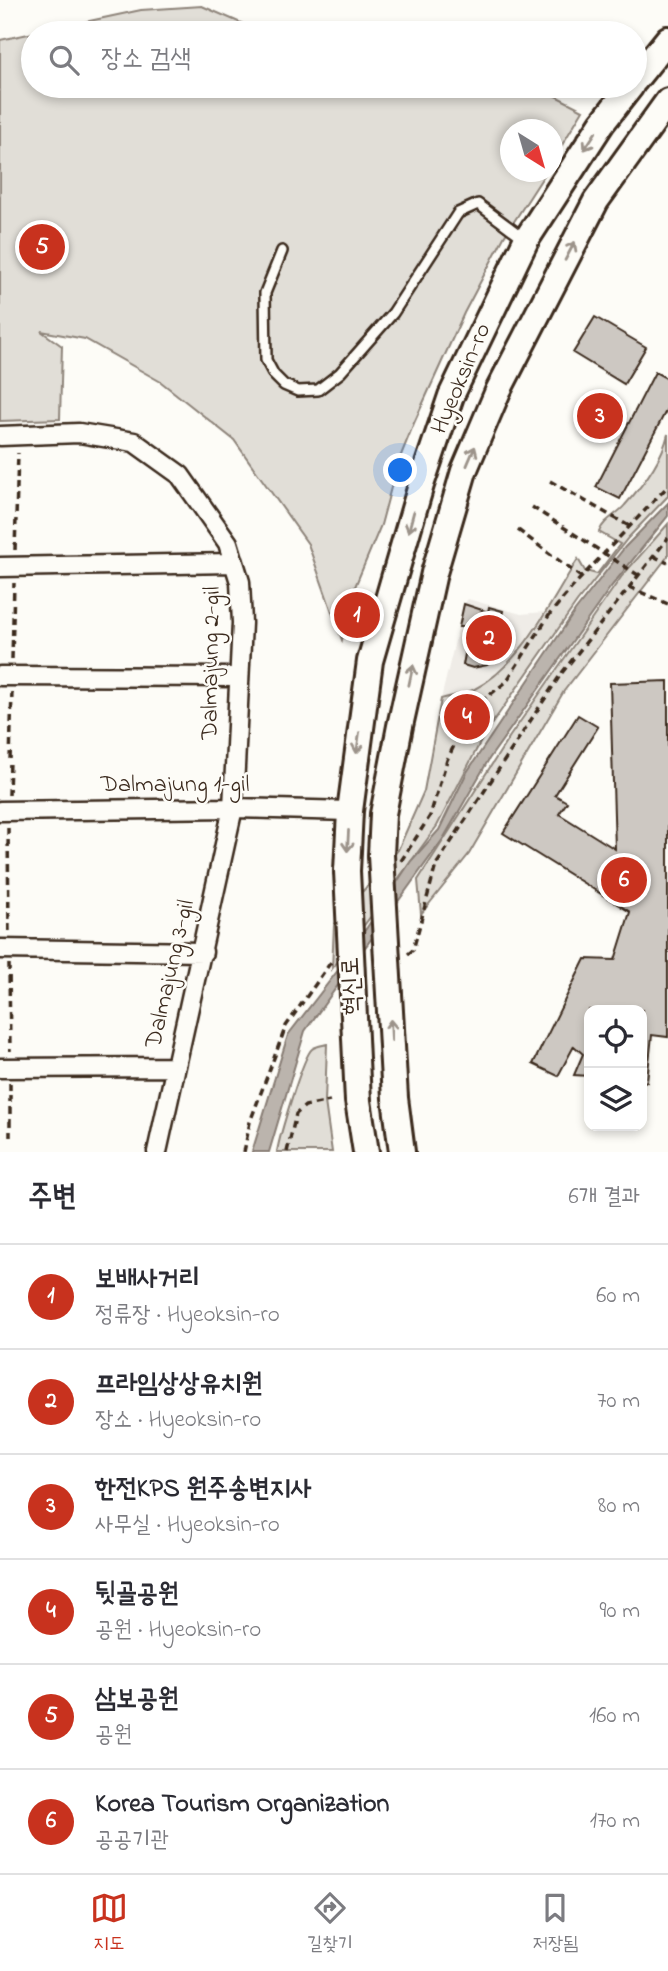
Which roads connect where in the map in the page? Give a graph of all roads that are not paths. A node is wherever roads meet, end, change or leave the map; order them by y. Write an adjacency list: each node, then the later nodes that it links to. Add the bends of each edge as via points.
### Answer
1 (668, 39): 2 (street)
2 (647, 65)
3 (622, 98): 5 (street, Hyeoksin-ro, one-way to 5)
4 (668, 101): 15 (street, Hyeoksin-ro, one-way to 4, via 434,573 464,471 498,391 596,201)
5 (526, 240): 6 (lane, via 478,204 457,213 394,313 340,373 318,390 307,392 284,385 266,360 265,293); 14 (street, Hyeoksin-ro, one-way to 14, via 452,396 421,485 370,661)
6 (282, 251)
7 (9, 436): 8 (street, Dalmajung 2-gil, via 79,433 134,442 180,475 228,543)
8 (233, 563): 9 (street); 11 (street, Dalmajung 2-gil, via 241,596)
9 (7, 568)
10 (6, 676): 11 (street)
11 (239, 677): 12 (street, Dalmajung 2-gil)
12 (233, 808): 13 (street, Dalmajung 1-gil); 14 (street, Dalmajung 1-gil); 18 (street, Dalmajung 3-gil)
13 (4, 811)
14 (350, 811): 15 (street); 16 (street, Hyeoksin-ro, one-way to 16)
15 (383, 814): 23 (street, Hyeoksin-ro, one-way to 15, bridge, via 395,1098 389,860)
16 (347, 871): 22 (street, 혁신로, bridge, via 358,1101)
17 (5, 949): 18 (street)
18 (203, 952): 19 (street, Dalmajung 3-gil)
19 (174, 1067): 20 (street); 21 (street, Dalmajung 3-gil)
20 (5, 1068)
21 (157, 1152)
22 (366, 1152)
23 (402, 1152)

